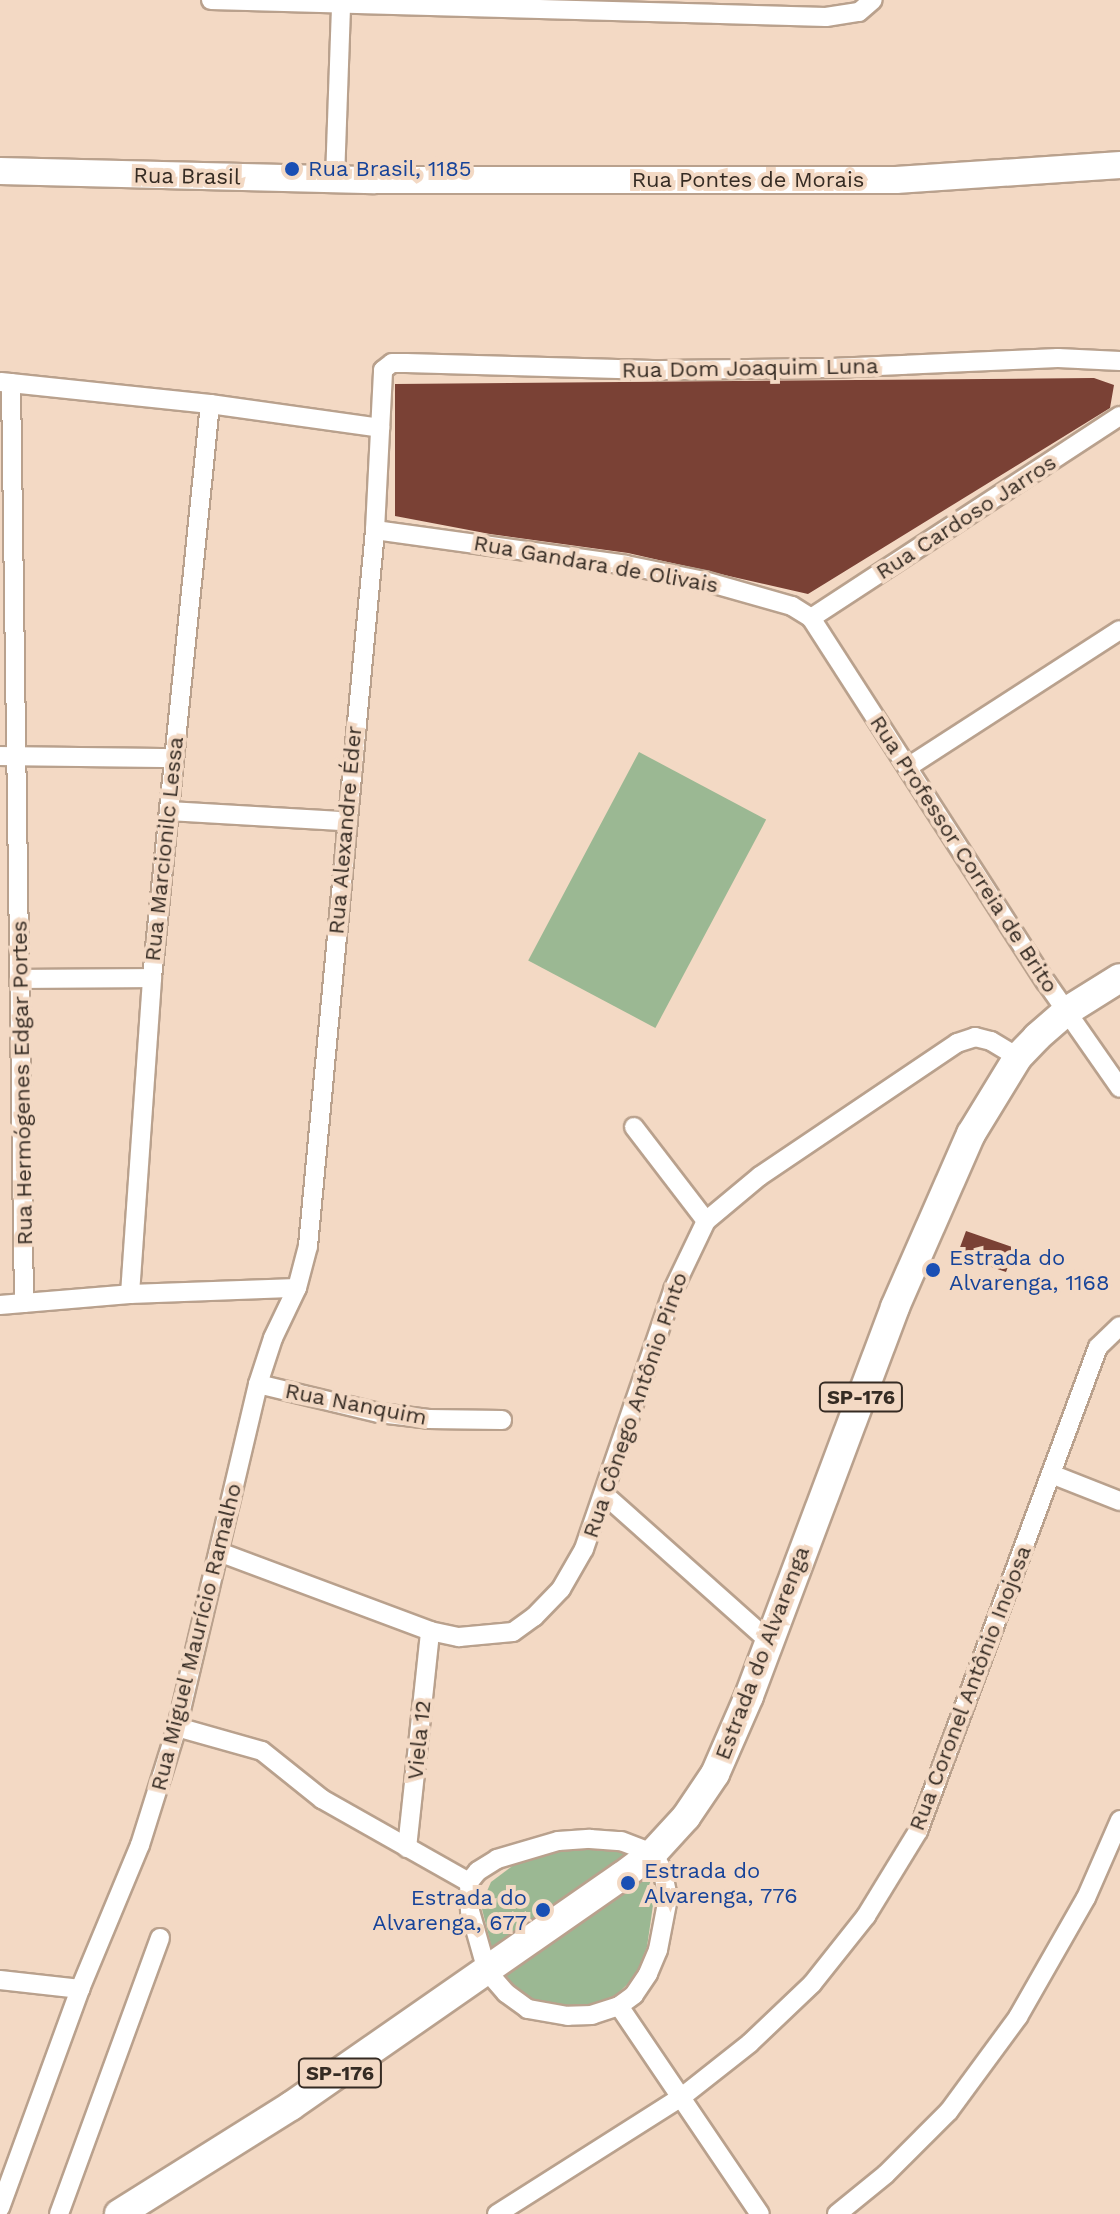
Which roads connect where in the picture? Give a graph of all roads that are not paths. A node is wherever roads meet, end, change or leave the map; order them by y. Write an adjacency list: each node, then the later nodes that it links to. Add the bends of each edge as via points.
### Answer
1 (211, 0): 3 (street)
2 (871, 2): 3 (street, via 859,12 826,17)
3 (341, 3): 6 (street)
4 (1120, 165): 7 (street, Rua Pontes de Morais, via 900,180)
5 (0, 171): 6 (street, Rua Brasil)
6 (335, 179): 7 (street, Rua Brasil)
7 (375, 180)
8 (1120, 361): 9 (street, Rua Dom Joaquim Luna, via 1058,358 676,370 392,363)
9 (383, 370): 13 (street, Rua Alexandre Éder)
10 (6, 382): 11 (street); 17 (street, Rua Hermógenes Edgar Portes)
11 (210, 404): 13 (street); 18 (street, Rua Marcionilc Lessa)
12 (1120, 416): 15 (street, Rua Cardoso Jarros)
13 (380, 428): 14 (street, Rua Alexandre Éder)
14 (375, 530): 15 (street, Rua Gandara de Olivais, via 688,578 792,606); 21 (street, Rua Alexandre Éder)
15 (811, 618): 19 (street, Rua Professor Correia de Brito)
16 (1120, 630): 19 (street)
17 (8, 756): 18 (street); 24 (street, Rua Hermógenes Edgar Portes)
18 (173, 758): 20 (street, Rua Marcionilc Lessa)
19 (908, 767): 25 (street, Rua Professor Correia de Brito)
20 (169, 811): 21 (street); 22 (street, Rua Marcionilc Lessa)
21 (345, 821): 30 (street, Rua Alexandre Éder, via 311,1213)
22 (152, 978): 24 (street); 31 (street, Rua Marcionilc Lessa)
23 (1120, 978): 25 (main road, Estrada do Alvarenga / SP-176)
24 (22, 979): 32 (street, Rua Hermógenes Edgar Portes)
25 (1067, 1011): 26 (main road, Estrada do Alvarenga / SP-176); 27 (street, Rua Professor Correia de Brito)
26 (1018, 1057): 29 (street, Rua Cônego Antônio Pinto, via 975,1037 957,1043 760,1176); 42 (main road, Estrada do Alvarenga / SP-176, via 971,1134 944,1192)
27 (1120, 1088)
28 (634, 1127): 29 (street)
29 (706, 1221): 38 (street, Rua Cônego Antônio Pinto, via 673,1290)
30 (297, 1288): 31 (street); 35 (street, Rua Miguel Maurício Ramalho)
31 (130, 1294): 32 (street)
32 (24, 1303): 33 (street)
33 (0, 1305)
34 (1120, 1326): 37 (street, Rua Coronel Antônio Inojosa, via 1098,1347)
35 (258, 1384): 36 (street, Rua Nanquim, via 379,1413); 40 (street, Rua Miguel Maurício Ramalho)
36 (502, 1420)
37 (1051, 1474): 39 (street); 53 (street, Rua Coronel Antônio Inojosa, via 918,1831 866,1916 812,1984)
38 (605, 1495): 41 (street, Rua Cônego Antônio Pinto, via 561,1589 534,1617 513,1632 488,1637); 42 (street)
39 (1120, 1501)
40 (219, 1552): 41 (street, Rua Cônego Antônio Pinto); 43 (street, Rua Miguel Maurício Ramalho)
41 (430, 1631): 45 (street, Viela 12)
42 (768, 1640): 46 (main road, Estrada do Alvarenga / SP-176, via 715,1774)
43 (177, 1727): 45 (street, via 262,1751 322,1799); 51 (street, Rua Miguel Maurício Ramalho, via 140,1845)
44 (1120, 1820): 59 (street, via 1086,1898 1018,2017 949,2111)
45 (407, 1848): 47 (street)
46 (653, 1853): 47 (street, via 621,1841 558,1841 497,1859); 49 (main road, Estrada do Alvarenga / SP-176); 52 (street, via 665,1883 665,1921 648,1974)
47 (469, 1882): 49 (street, via 470,1911)
48 (160, 1938): 55 (street)
49 (487, 1971): 52 (street, via 528,2009 568,2016); 56 (main road, Estrada do Alvarenga / SP-176, via 291,2106)
50 (0, 1980): 51 (street)
51 (80, 1989): 54 (street, Rua Miguel Maurício Ramalho)
52 (619, 2006): 53 (street)
53 (683, 2096): 57 (street, Rua Coronel Antônio Inojosa); 58 (street)
54 (0, 2208)
55 (59, 2214)
56 (119, 2214)
57 (497, 2214)
58 (760, 2214)
59 (837, 2214)

